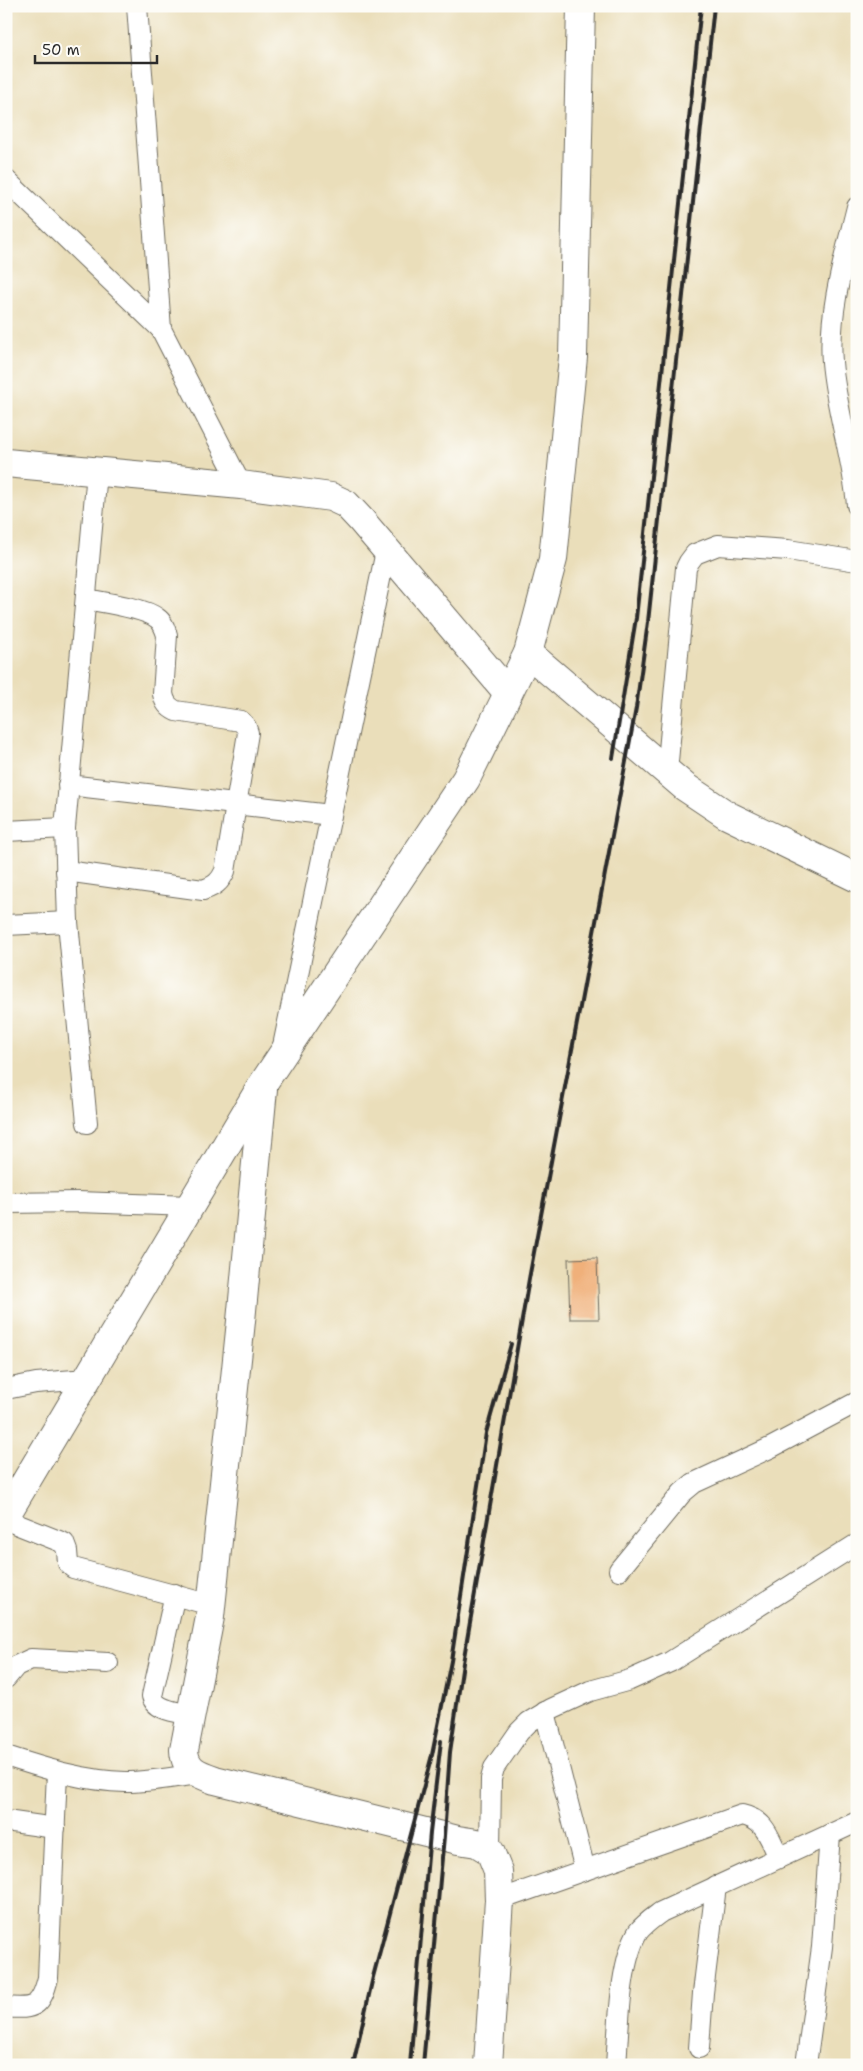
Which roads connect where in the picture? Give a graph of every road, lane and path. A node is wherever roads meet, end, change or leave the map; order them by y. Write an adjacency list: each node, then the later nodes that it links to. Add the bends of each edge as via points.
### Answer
1 (137, 6): 5 (street)
2 (581, 6): 13 (street, via 573,357 553,558)
3 (6, 180): 5 (street)
4 (857, 207): 9 (street, via 836,305 832,360)
5 (161, 329): 8 (street)
6 (6, 463): 7 (street)
7 (98, 472): 8 (street); 12 (street)
8 (241, 485): 10 (street, via 331,496 346,504)
9 (857, 505)
10 (386, 551): 14 (street); 18 (street)
11 (857, 561): 15 (street, via 788,550 718,545 696,554 689,562 686,578)
12 (86, 599): 16 (street); 17 (street, via 158,618 167,635 163,694 169,708 241,721 246,727 248,733)
13 (528, 653): 14 (street); 15 (street)
14 (508, 693): 25 (street, via 466,779)
15 (667, 772): 22 (street, via 727,815)
16 (68, 785): 17 (street); 19 (street)
17 (235, 805): 18 (street); 21 (street, via 225,871 213,887 203,890)
18 (331, 815): 25 (street)
19 (65, 828): 20 (street); 21 (street)
20 (6, 830)
21 (66, 871): 23 (street)
22 (857, 878)
23 (68, 922): 24 (street); 27 (street)
24 (6, 925)
25 (281, 1056): 26 (street)
26 (264, 1082): 29 (street); 38 (street)
27 (87, 1123)
28 (6, 1203): 29 (street)
29 (190, 1206): 30 (street)
30 (87, 1379): 31 (street); 33 (street)
31 (6, 1389)
32 (857, 1402): 36 (street, via 772,1448 694,1483 682,1493)
33 (6, 1515)
34 (6, 1520): 37 (street, via 64,1543 68,1563 73,1568)
35 (857, 1544): 41 (street, via 670,1662)
36 (619, 1570)
37 (175, 1594): 38 (street); 42 (street, via 152,1696 159,1707)
38 (211, 1605): 42 (street)
39 (108, 1663): 40 (street, via 31,1659 16,1666)
40 (6, 1678)
41 (546, 1712): 50 (street, via 519,1732 494,1768); 52 (street)
42 (191, 1715): 45 (street, via 184,1750 188,1766)
43 (6, 1756): 44 (street)
44 (57, 1772): 45 (street, via 126,1782); 48 (street)
45 (198, 1774): 50 (street, via 478,1843)
46 (6, 1821): 48 (street)
47 (857, 1822): 49 (street)
48 (55, 1828): 55 (street, via 48,1978 44,1996 31,2007)
49 (830, 1834): 51 (street); 59 (street, via 822,1947)
50 (490, 1851): 54 (street, via 498,1871)
51 (779, 1857): 52 (street, via 756,1819 742,1814); 53 (street)
52 (585, 1870): 54 (street)
53 (716, 1886): 56 (street); 58 (street, via 661,1912 639,1931 631,1946 623,1988)
54 (499, 1900): 57 (street)
55 (6, 2007)
56 (699, 2048)
57 (488, 2065)
58 (616, 2065)
59 (806, 2065)

